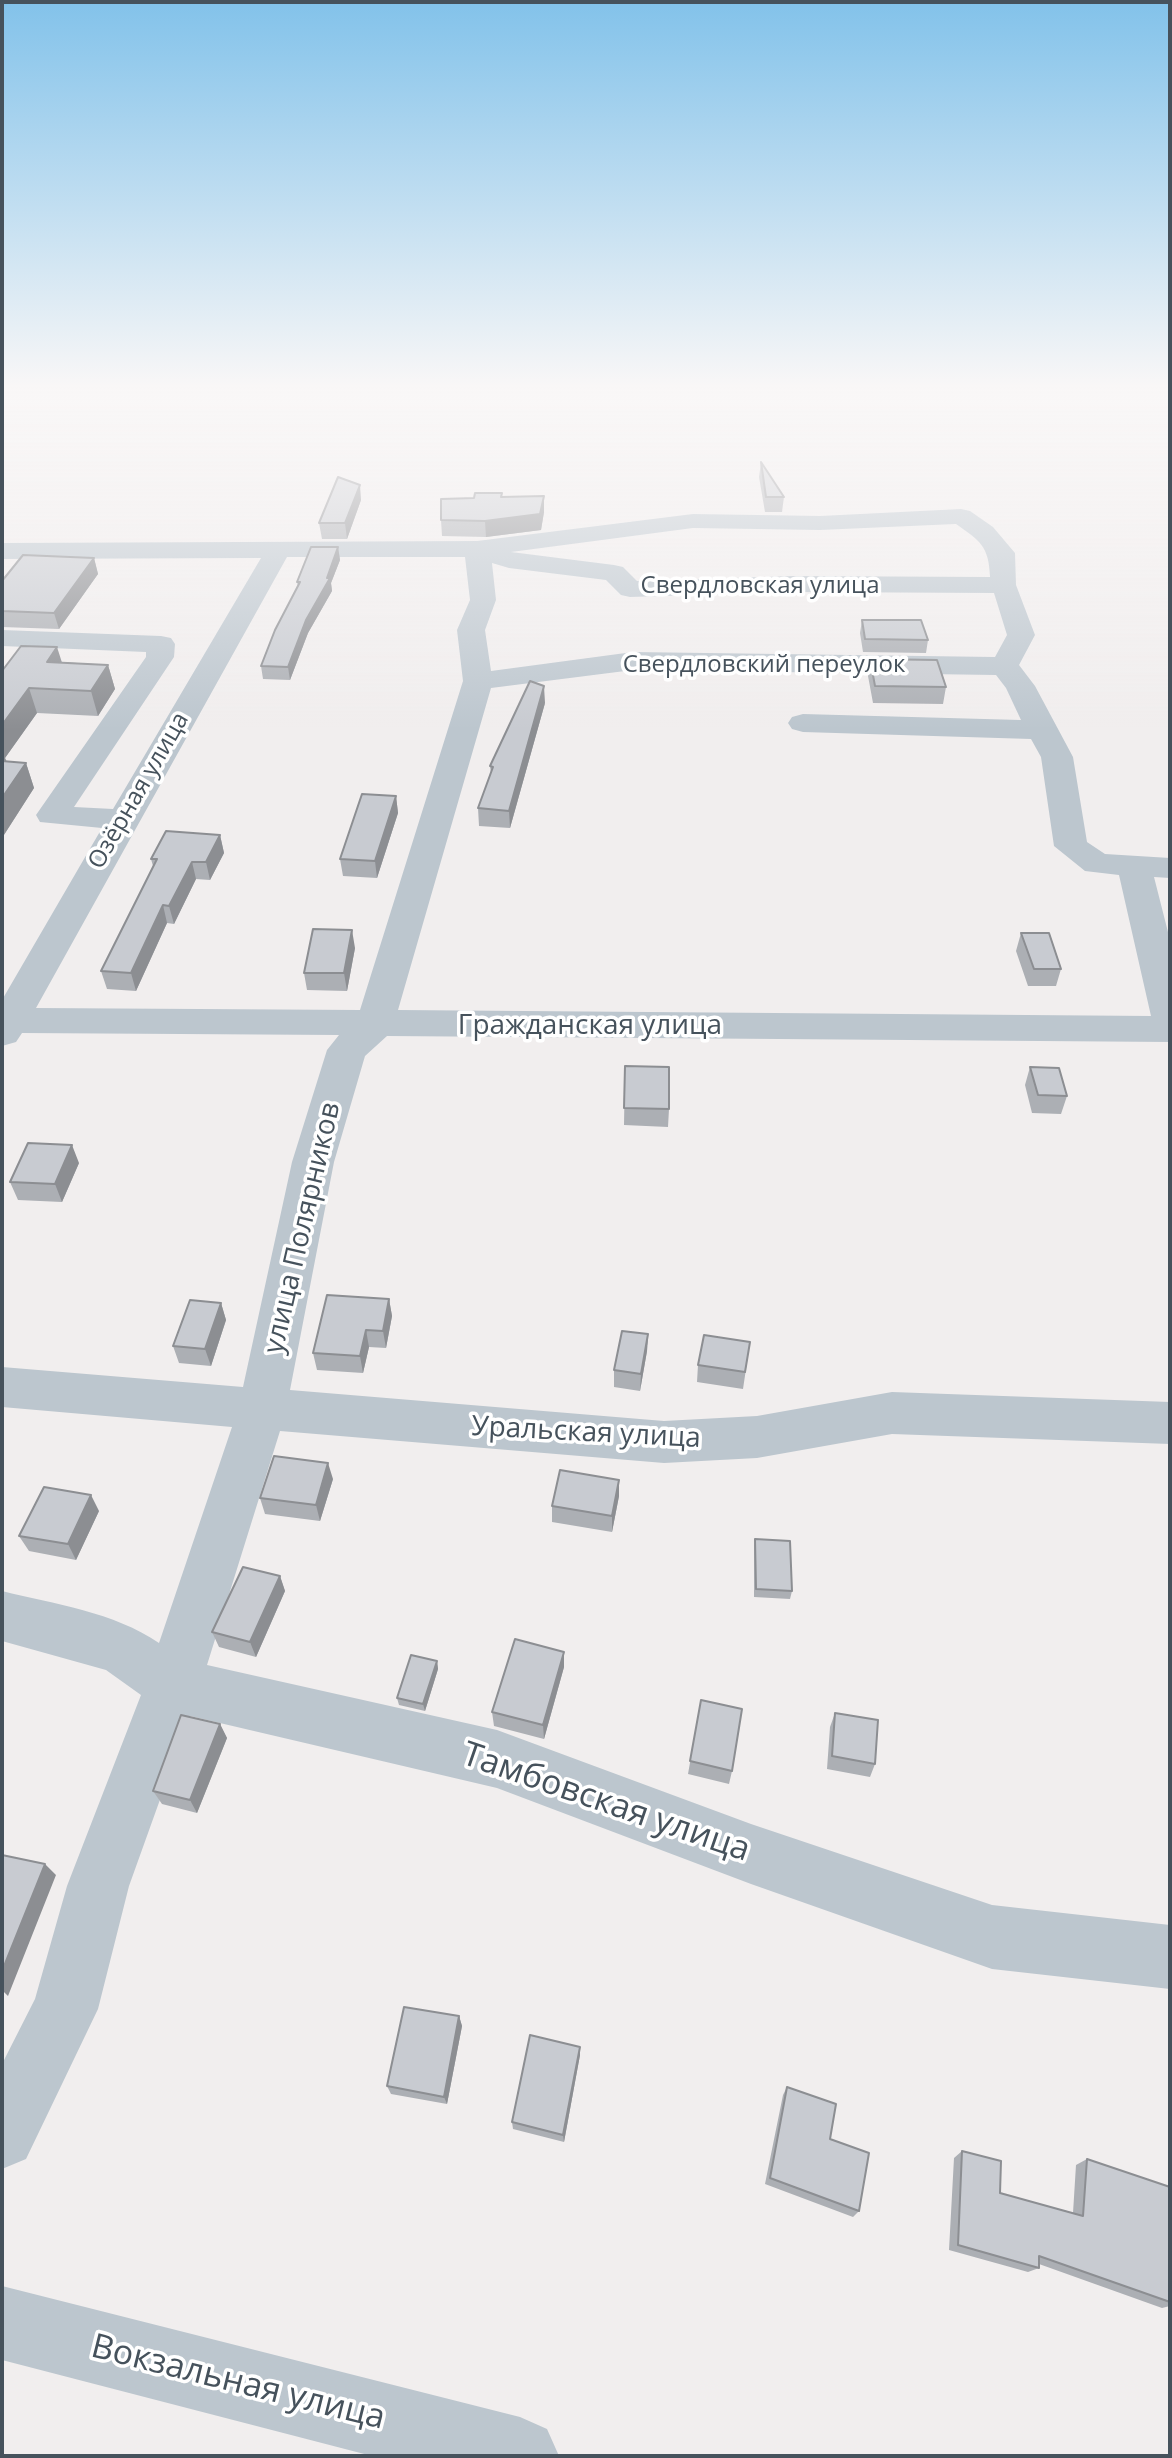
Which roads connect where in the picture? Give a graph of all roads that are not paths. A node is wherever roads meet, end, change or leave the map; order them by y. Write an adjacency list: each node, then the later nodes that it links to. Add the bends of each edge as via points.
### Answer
1 (477, 549): 2 (street); 4 (street, Свердловская улица, via 509,560 614,573 630,589); 4 (street, via 693,521 820,523 961,516 1002,553); 8 (street, улица Полярников, via 483,600 471,630)
2 (278, 550): 3 (street); 11 (street, Озёрная улица)
3 (2, 551)
4 (1003, 585): 7 (street, via 1021,635)
5 (13, 638): 6 (street); 11 (street, via 161,644 160,657 52,815)
6 (2, 666)
7 (1004, 666): 8 (street, Свердловский переулок, via 633,661); 10 (street)
8 (478, 681): 15 (street, улица Полярников)
9 (803, 723): 10 (street)
10 (1041, 730): 12 (street, via 1057,757 1071,846 1097,864)
11 (123, 820): 16 (street, Озёрная улица)
12 (1134, 865): 13 (street); 14 (street)
13 (1170, 868)
14 (1170, 1016)
15 (375, 1025): 16 (street, Гражданская улица); 17 (street, Гражданская улица); 19 (street, улица Полярников, via 347,1050 313,1162)
16 (6, 1027)
17 (1170, 1029)
18 (2, 1387): 19 (street, Уральская улица)
19 (262, 1410): 20 (street, Уральская улица, via 664,1442 757,1437 892,1413); 22 (street, улица Полярников)
20 (1170, 1423)
21 (2, 1616): 22 (street, Тамбовская улица, via 120,1648)
22 (173, 1685): 23 (street, Тамбовская улица, via 497,1759 992,1937); 24 (street, улица Полярников, via 98,1886 65,2009)
23 (1170, 1957)
24 (2, 2135)
25 (2, 2323): 26 (street, Вокзальная улица)
26 (520, 2456)

